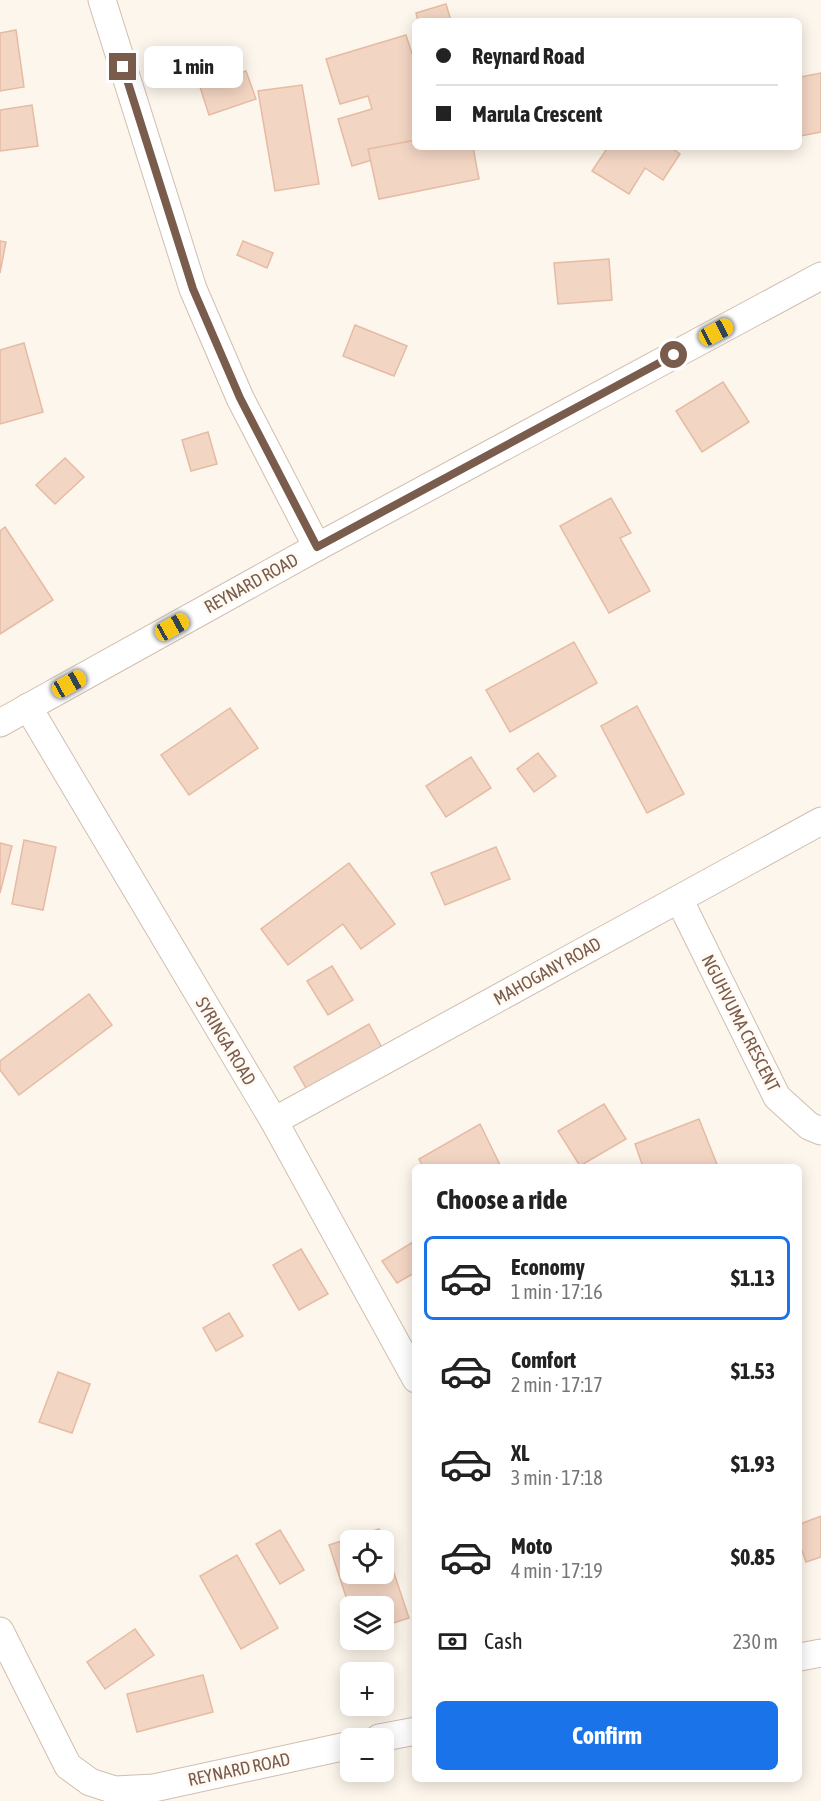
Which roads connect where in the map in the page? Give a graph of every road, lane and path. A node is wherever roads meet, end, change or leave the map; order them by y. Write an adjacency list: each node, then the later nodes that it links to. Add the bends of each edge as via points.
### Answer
1 (102, 0): 3 (street, via 193,289 240,398)
2 (821, 276): 3 (street, REYNARD ROAD)
3 (317, 547): 4 (street, REYNARD ROAD)
4 (28, 707): 5 (street, REYNARD ROAD); 8 (street, SYRINGA ROAD)
5 (0, 723)
6 (821, 821): 7 (street, MAHOGANY ROAD)
7 (679, 899): 8 (street, MAHOGANY ROAD); 9 (street, NGUHVUMA CRESCENT, via 777,1097 809,1126)
8 (274, 1121): 10 (street, SYRINGA ROAD)
9 (821, 1131)
10 (412, 1372)
11 (0, 1631): 16 (street, REYNARD ROAD, via 68,1766 90,1782 115,1790 154,1788)
12 (821, 1653): 13 (street)
13 (802, 1657)
14 (412, 1732): 15 (street)
15 (394, 1735)
16 (340, 1747)

